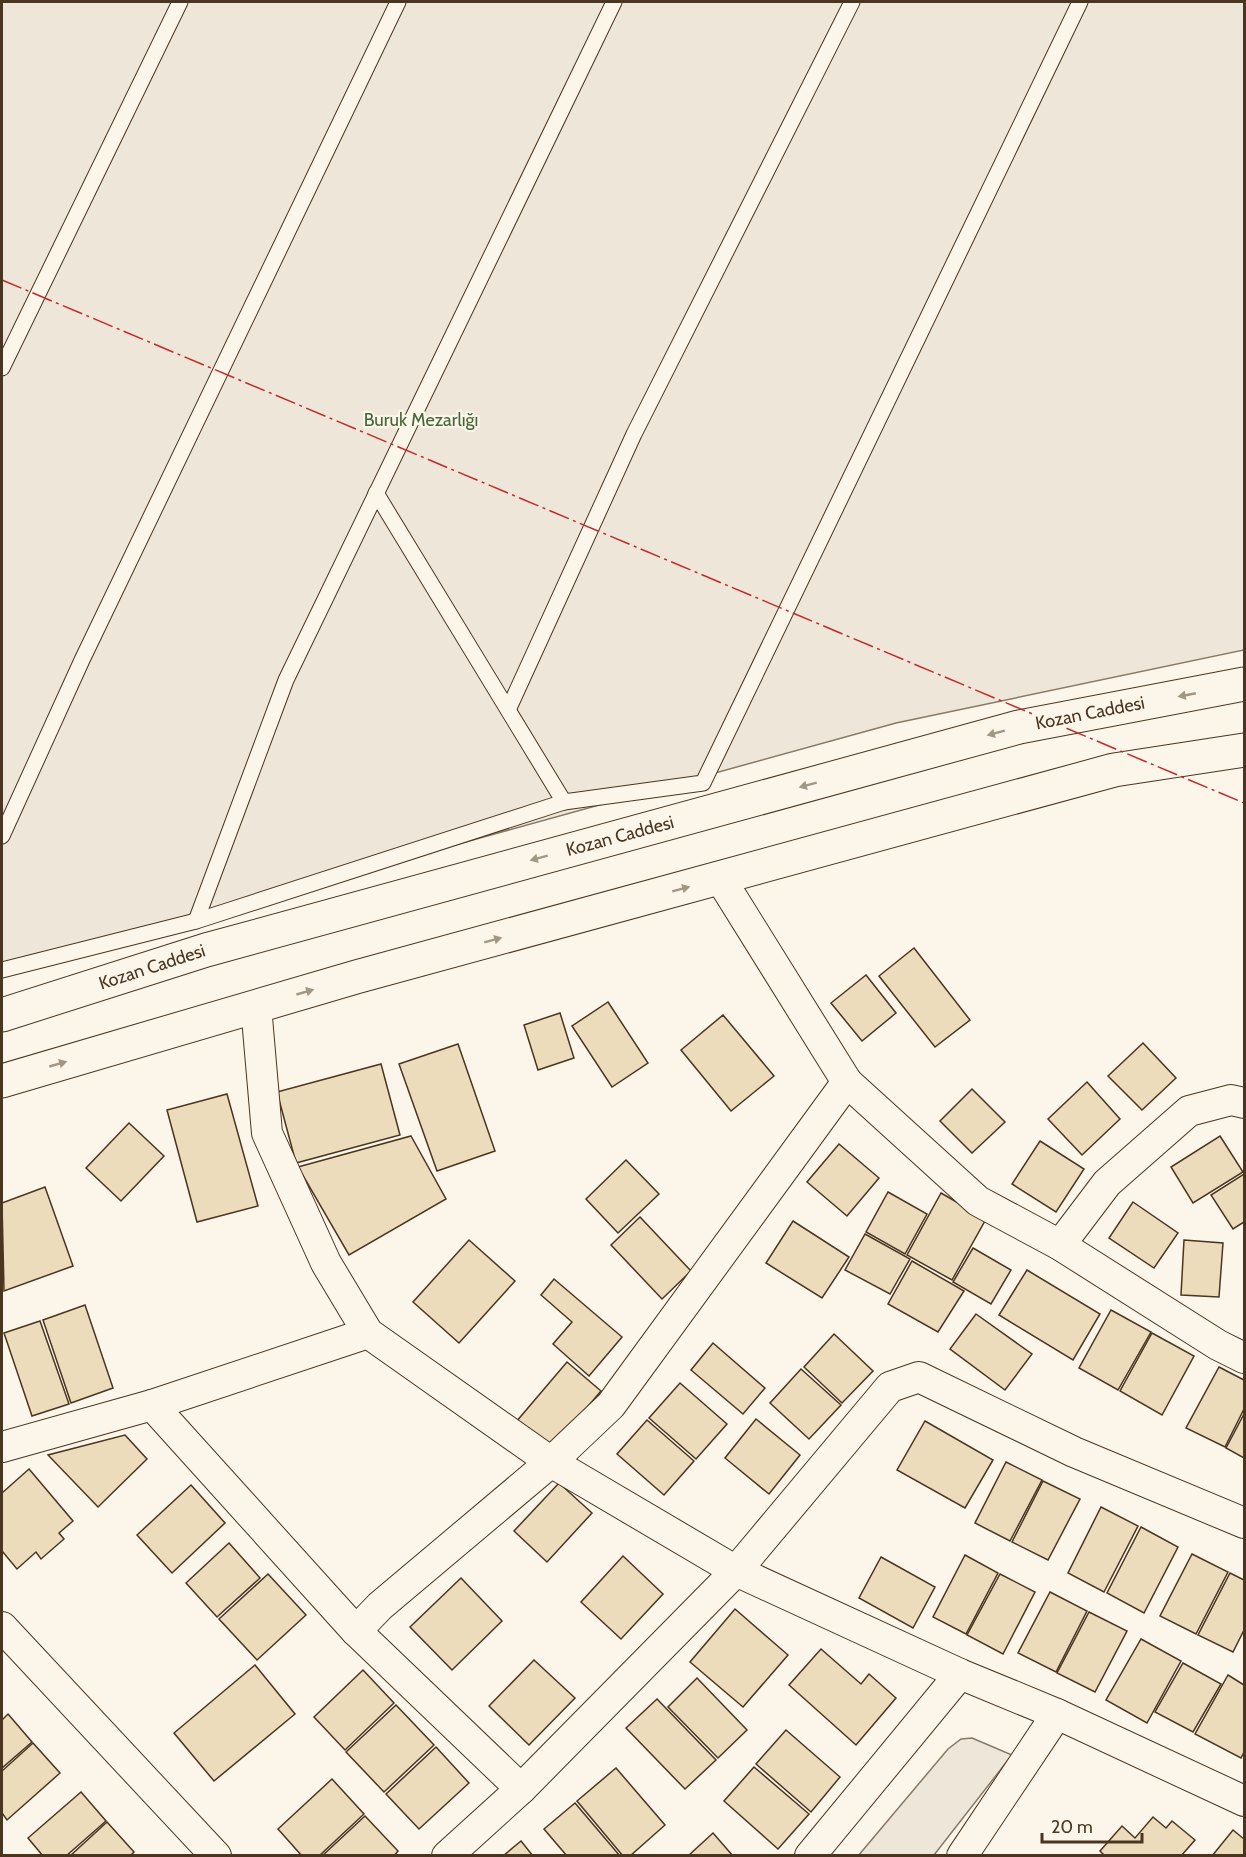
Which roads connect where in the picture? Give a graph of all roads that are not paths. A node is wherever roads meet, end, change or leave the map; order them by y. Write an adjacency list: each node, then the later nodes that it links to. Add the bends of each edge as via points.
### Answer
1 (180, 2): 6 (lane)
2 (398, 2): 12 (lane)
3 (614, 2): 7 (lane)
4 (852, 2): 9 (lane, via 634,434)
5 (1080, 2): 11 (lane, via 703,783)
6 (2, 368)
7 (376, 493): 9 (lane); 14 (lane, via 286,680)
8 (1245, 684): 17 (highway, Kozan Caddesi, one-way to 17, via 1019,727 206,950)
9 (508, 708): 11 (lane)
10 (1245, 750): 13 (highway, via 1114,770)
11 (564, 802): 14 (lane)
12 (2, 836)
13 (720, 878): 16 (highway, one-way to 13); 19 (street)
14 (196, 921): 15 (lane)
15 (2, 970)
16 (256, 1006): 18 (highway, one-way to 16); 22 (street, via 267,1133 326,1263)
17 (2, 1015)
18 (2, 1080)
19 (847, 1082): 21 (street, via 978,1201); 26 (street, via 611,1405)
20 (1245, 1102): 21 (street, via 1231,1100 1189,1111 1107,1183)
21 (1060, 1245): 23 (street)
22 (368, 1333): 24 (street); 26 (street)
23 (1245, 1358)
24 (152, 1405): 25 (street); 30 (street)
25 (2, 1447)
26 (551, 1462): 28 (street); 30 (street, via 380,1606)
27 (1245, 1522): 28 (street, via 1074,1452 919,1377 890,1387)
28 (736, 1571): 31 (street); 33 (street)
29 (2, 1627): 35 (street)
30 (356, 1631): 33 (street)
31 (960, 1674): 32 (street); 37 (street)
32 (1057, 1714): 34 (street); 38 (street)
33 (521, 1789): 36 (street)
34 (1245, 1801)
35 (199, 1850)
36 (447, 1856)
37 (810, 1856)
38 (962, 1856)

